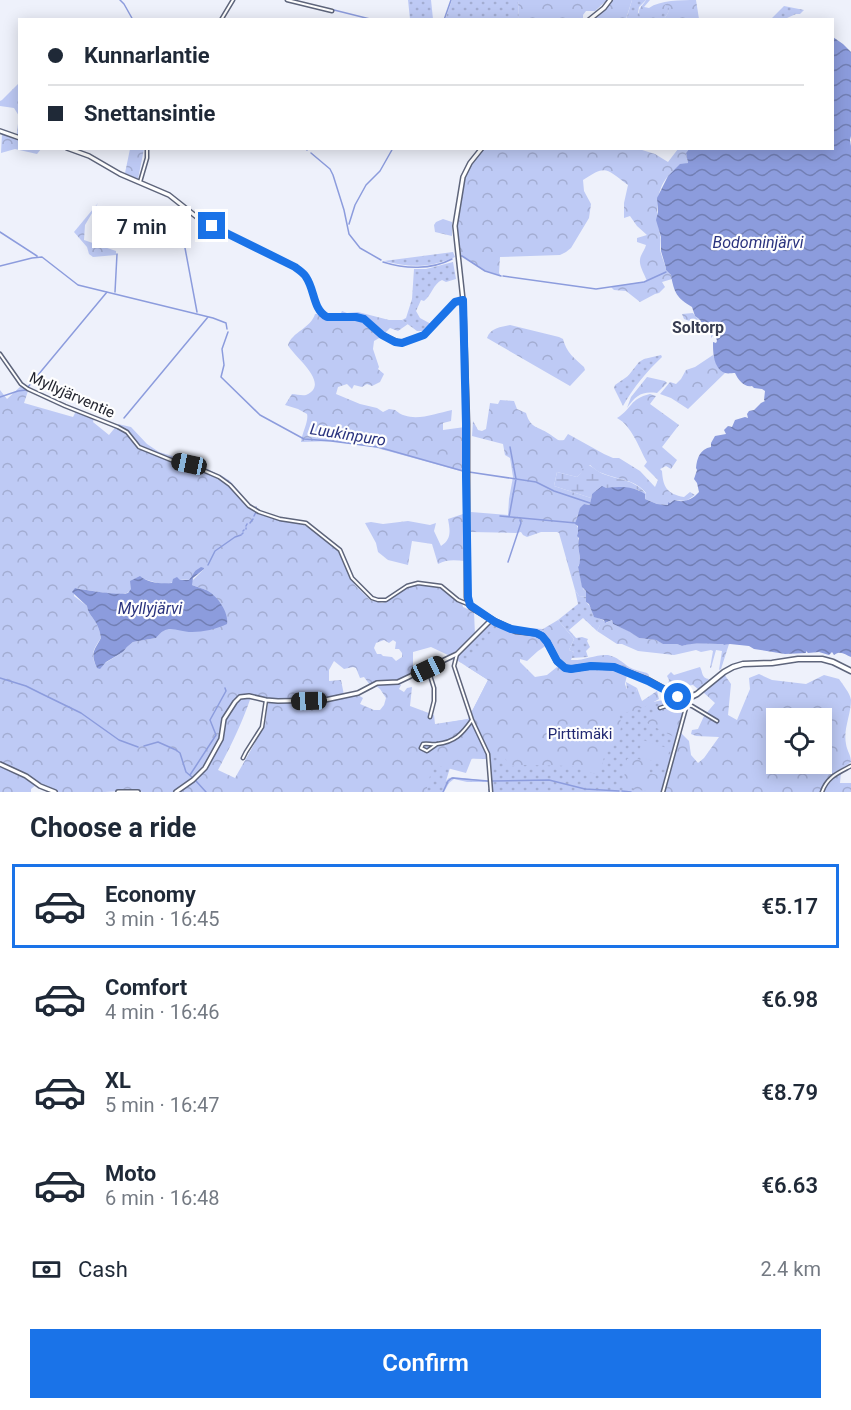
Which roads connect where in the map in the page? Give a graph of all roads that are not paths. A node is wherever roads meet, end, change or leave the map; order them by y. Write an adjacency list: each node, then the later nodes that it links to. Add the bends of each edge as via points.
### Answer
1 (233, 0): 5 (street)
2 (287, 0): 4 (street)
3 (610, 0): 6 (street)
4 (332, 11)
5 (222, 18)
6 (592, 18)
7 (0, 131): 8 (street)
8 (18, 137)
9 (72, 150): 12 (street)
10 (147, 150): 12 (street)
11 (480, 150): 13 (street, via 463,177 454,226)
12 (140, 182): 13 (street, via 176,199 210,225 295,267 305,275 320,312 327,317 364,319 395,342 424,335 455,302)
13 (463, 300): 15 (main road)
14 (0, 354): 15 (street, Myllyjärventie, via 28,389 118,426 139,447 219,477 259,512 306,524 340,550 352,578 372,598 386,600 418,583 441,586)
15 (470, 605): 16 (main road)
16 (491, 620): 17 (street); 20 (main road, via 542,636 565,668 614,667 648,681)
17 (457, 654): 18 (street); 25 (street, via 454,666)
18 (428, 669): 21 (street, via 398,682 377,682 358,693 330,699); 24 (street, via 434,688)
19 (851, 671): 20 (main road, via 822,659 743,664 729,669 693,697)
20 (676, 699): 22 (street, via 677,703); 23 (street)
21 (266, 700): 28 (street, via 262,727); 34 (street, via 246,695 238,699 224,719 221,739 205,768)
22 (687, 704): 26 (street); 36 (street)
23 (660, 708)
24 (430, 717)
25 (471, 720): 27 (street, via 456,738); 35 (street, via 488,754)
26 (717, 721)
27 (437, 744)
28 (243, 758)
29 (0, 764): 31 (street)
30 (851, 766): 37 (street, via 828,779)
31 (55, 792)
32 (118, 792): 33 (street)
33 (138, 792)
34 (176, 792)
35 (491, 792)
36 (663, 792)
37 (822, 792)

